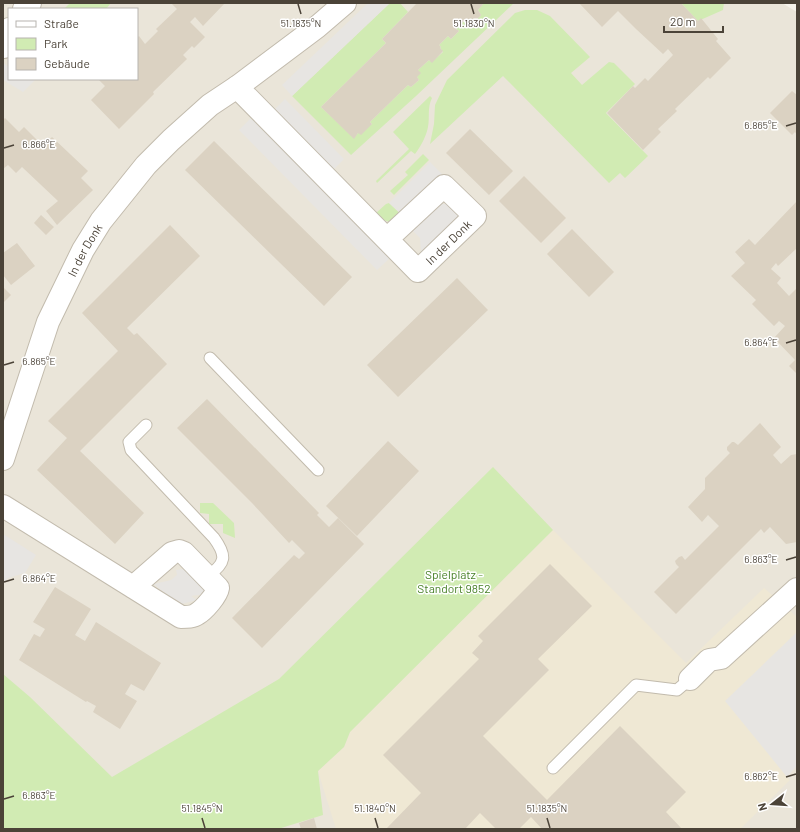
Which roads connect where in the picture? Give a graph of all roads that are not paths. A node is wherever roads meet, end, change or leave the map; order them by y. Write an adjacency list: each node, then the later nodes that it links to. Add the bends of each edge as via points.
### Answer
1 (345, 3): 2 (street, In der Donk)
2 (237, 87): 3 (street); 6 (street, In der Donk, via 210,105 146,164 86,244 48,322)
3 (387, 239)
4 (210, 358): 7 (lane)
5 (146, 425): 9 (lane, via 129,442 131,450 214,538 223,552 222,562)
6 (3, 459)
7 (318, 470)
8 (3, 506): 10 (street)
9 (208, 576): 10 (street, via 179,551 172,553); 10 (street, via 218,588 217,593 197,614 186,617 181,617)
10 (133, 587)
11 (797, 588): 12 (street, via 721,658 709,660)
12 (690, 679): 13 (lane, via 677,690 636,685)
13 (553, 768)

